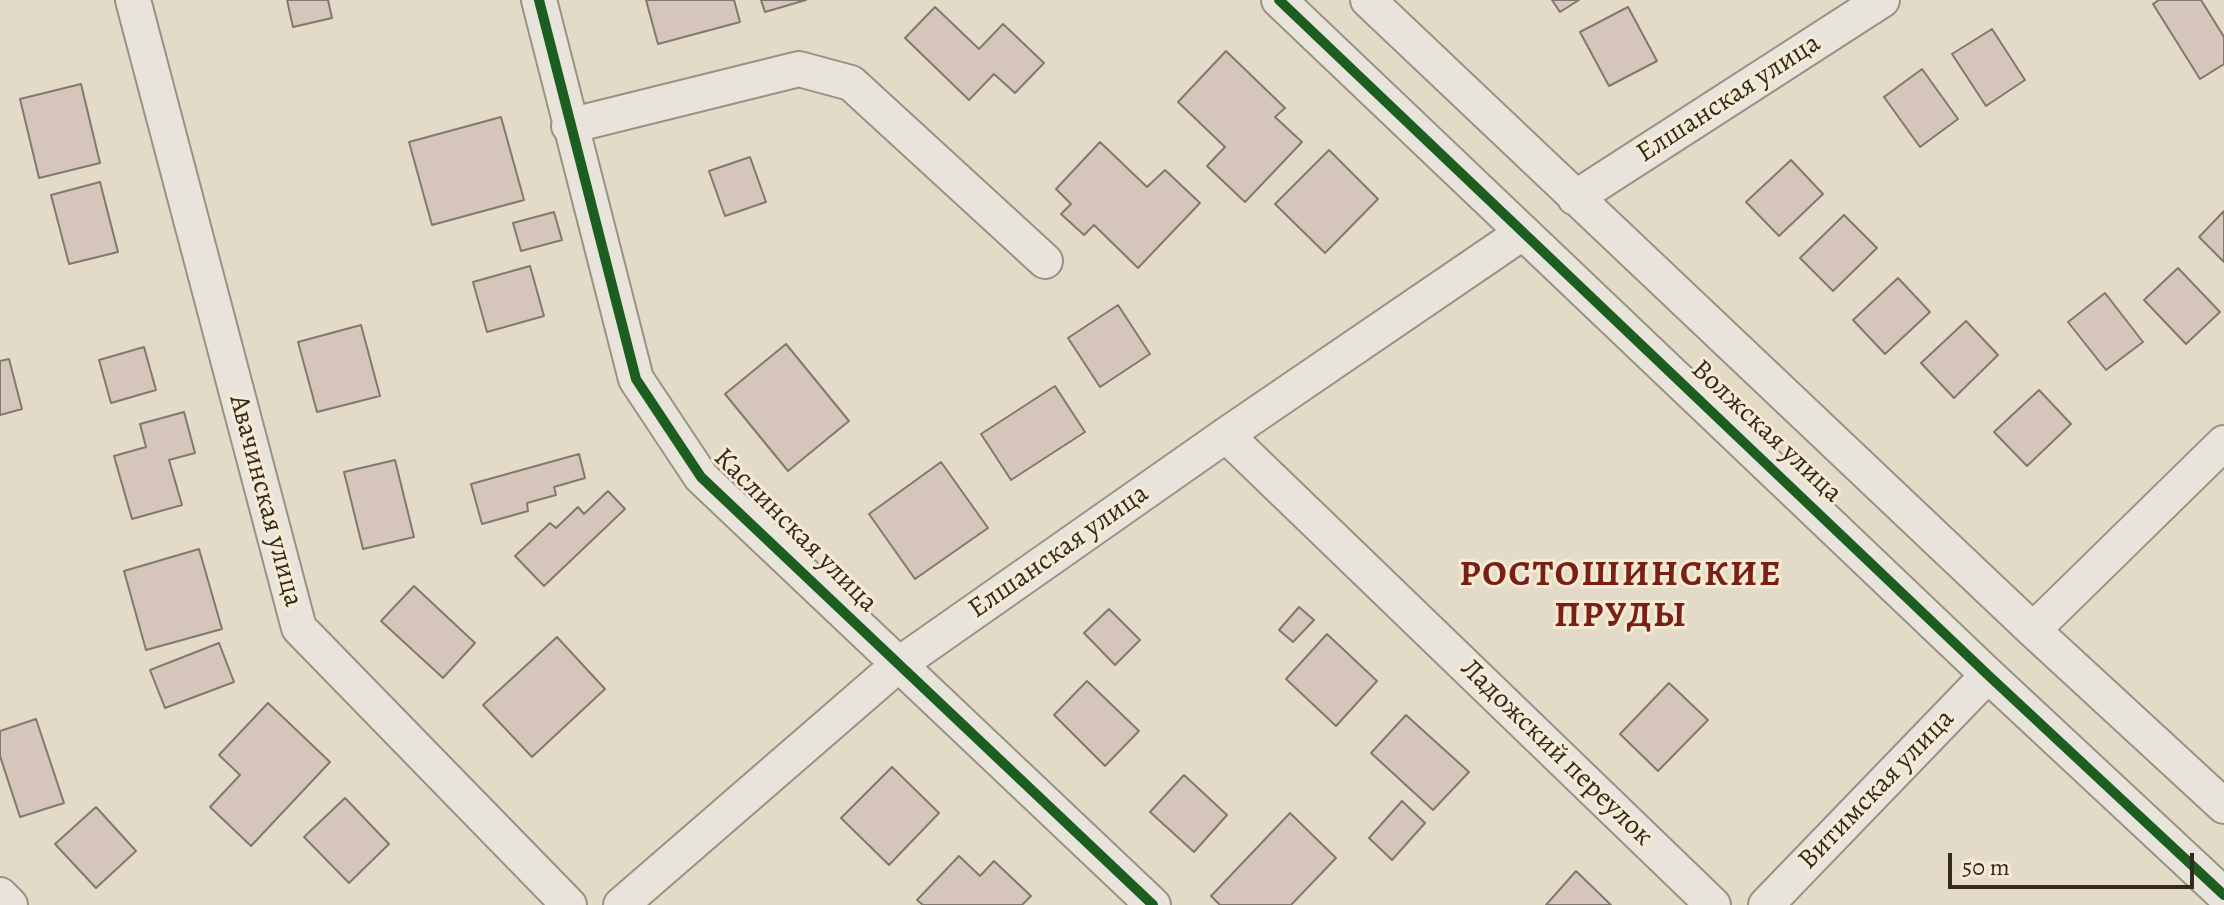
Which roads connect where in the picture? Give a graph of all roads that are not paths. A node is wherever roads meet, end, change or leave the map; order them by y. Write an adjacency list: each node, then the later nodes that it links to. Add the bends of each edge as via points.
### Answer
1 (133, 0): 19 (street, Авачинская улица, via 299,628)
2 (539, 0): 6 (street, Каслинская улица)
3 (1279, 0): 8 (street, Волжская улица)
4 (1368, 0): 7 (street, Волжская улица)
5 (1882, 0): 7 (street, Елшанская улица)
6 (569, 126): 9 (street, via 799,69 851,83); 13 (street, Каслинская улица, via 636,379 701,477)
7 (1575, 198): 12 (street, Волжская улица)
8 (1522, 233): 10 (street, Елшанская улица); 14 (street, Волжская улица)
9 (1045, 261)
10 (1226, 435): 13 (street, Елшанская улица); 22 (street, Ладожский переулок)
11 (2224, 443): 12 (street)
12 (2033, 630): 15 (street, Волжская улица)
13 (898, 665): 20 (street, Елшанская улица); 21 (street, Каслинская улица)
14 (1988, 675): 17 (street, Волжская улица); 23 (street, Витимская улица)
15 (2224, 806)
16 (0, 895): 18 (street)
17 (2224, 895)
18 (10, 905)
19 (569, 905)
20 (621, 905)
21 (1153, 905)
22 (1713, 905)
23 (1766, 905)

